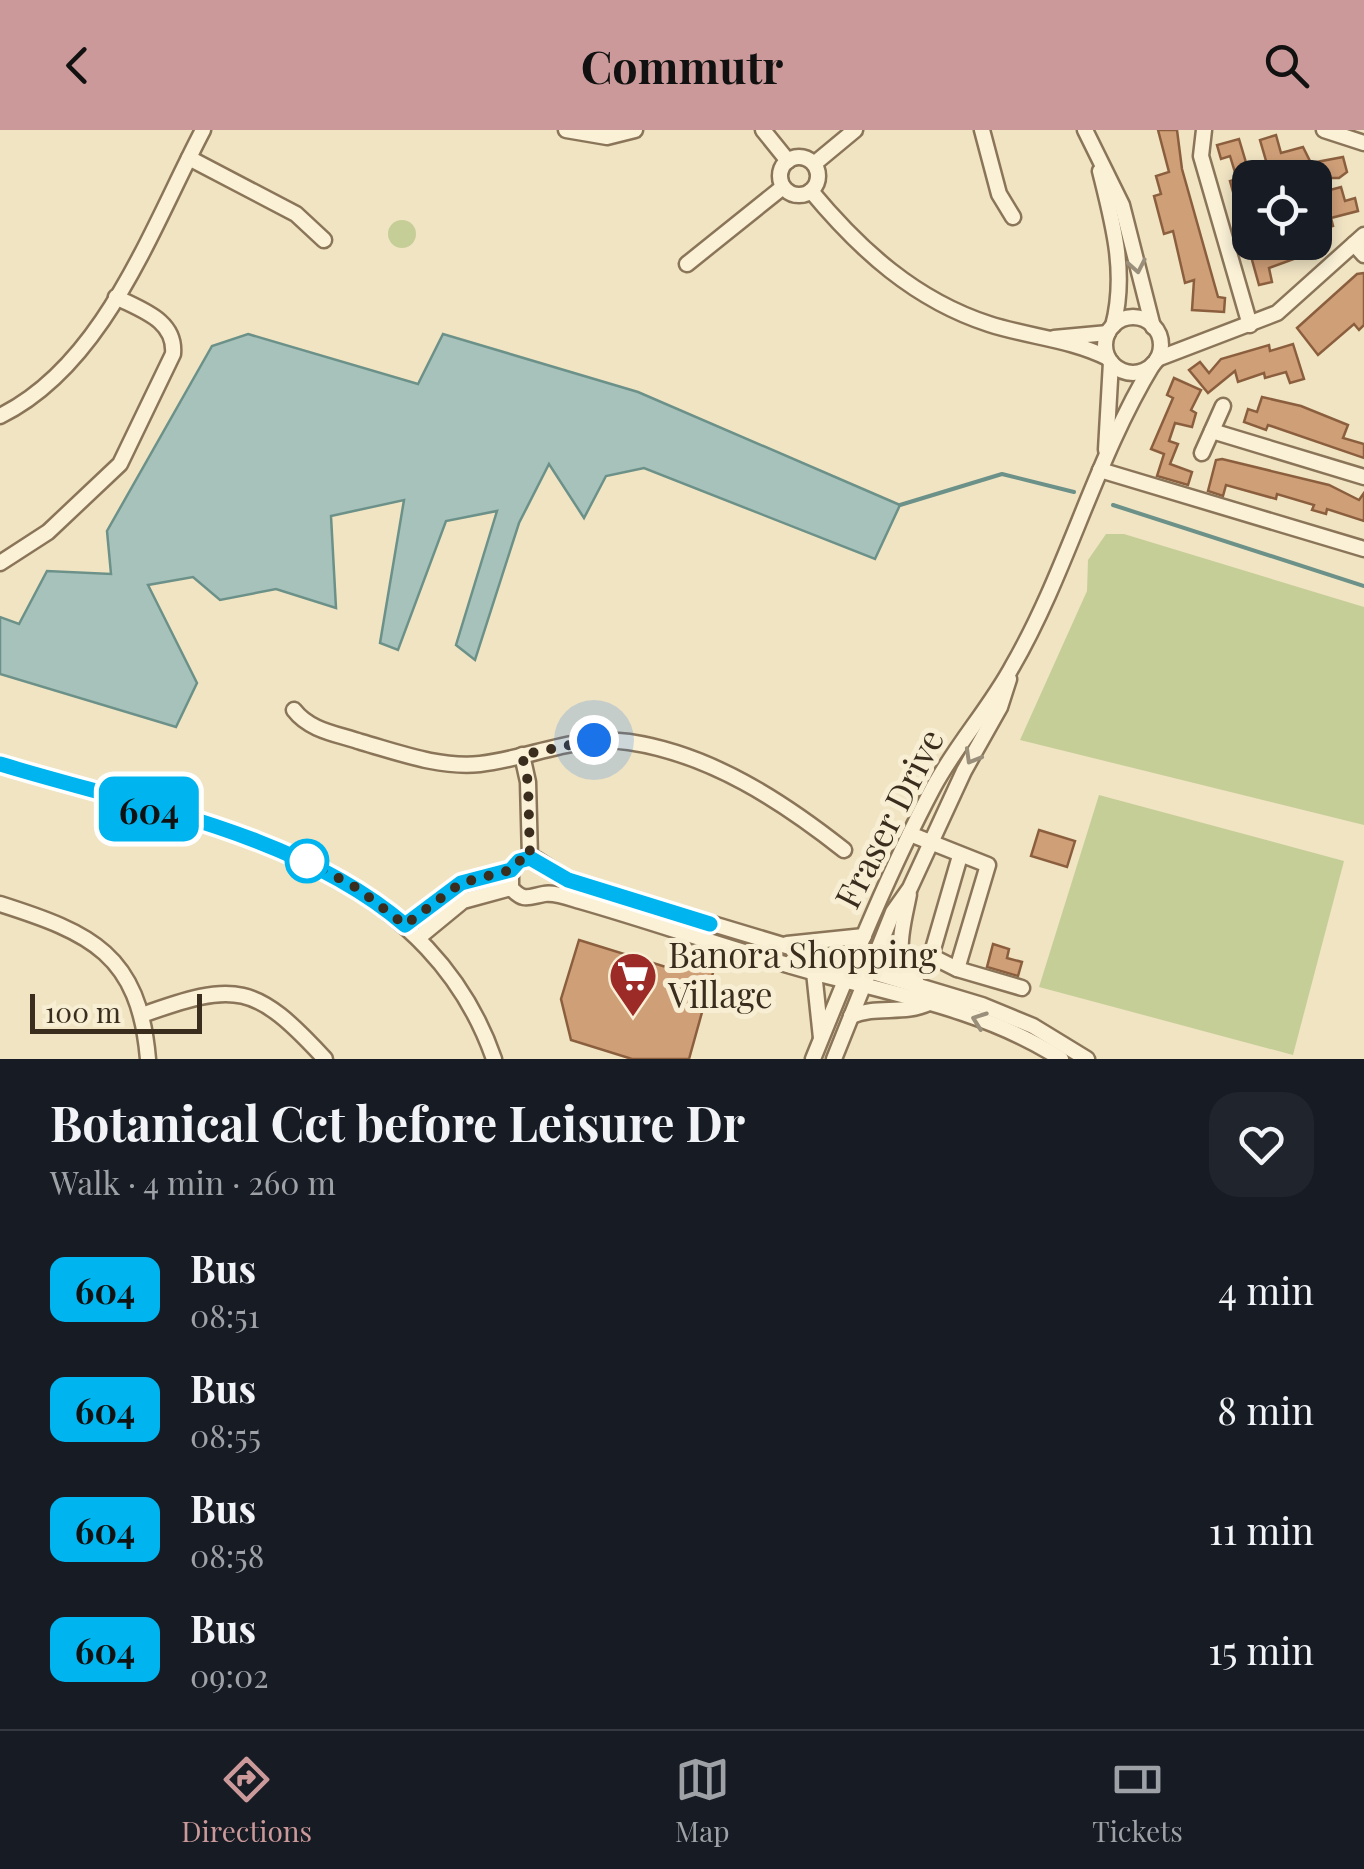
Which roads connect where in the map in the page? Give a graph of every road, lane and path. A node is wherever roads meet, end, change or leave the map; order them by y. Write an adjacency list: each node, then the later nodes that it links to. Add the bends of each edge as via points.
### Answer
1 (203, 130): 12 (street)
2 (566, 130): 3 (street, via 606,138)
3 (635, 130)
4 (763, 130): 13 (street)
5 (855, 130): 14 (street)
6 (982, 130): 17 (street, via 998,194)
7 (1085, 130): 11 (street)
8 (1204, 130): 22 (street, via 1202,156)
9 (1324, 130): 10 (street)
10 (1364, 142)
11 (1098, 156): 23 (street, via 1117,245 1119,288); 24 (street, one-way to 24, via 1122,206)
12 (188, 158): 18 (street, via 296,214); 21 (street)
13 (788, 161): 14 (street, via 802,157); 15 (street, via 780,173)
14 (814, 164): 16 (street, via 818,178)
15 (783, 187): 16 (street, via 796,195); 20 (street)
16 (811, 191): 25 (street, via 862,248 912,288 988,324)
17 (1013, 217)
18 (324, 240)
19 (1360, 245): 22 (street, via 1277,313)
20 (687, 264)
21 (116, 297): 30 (street, via 60,376); 37 (street, via 168,328 173,354 120,464 48,532)
22 (1250, 325): 26 (street)
23 (1110, 329): 24 (street, via 1132,318); 25 (street); 27 (street)
24 (1155, 329): 26 (street); 28 (street)
25 (1054, 338): 27 (street)
26 (1196, 340): 28 (street)
27 (1109, 360): 28 (street, via 1131,373); 32 (street, Fraser Drive)
28 (1155, 362): 32 (street, Fraser Drive)
29 (1223, 406): 31 (street)
30 (0, 416)
31 (1212, 431): 33 (street); 35 (street)
32 (1106, 451): 34 (street, Fraser Drive)
33 (1202, 452)
34 (1100, 470): 36 (street); 38 (street, Fraser Drive)
35 (1364, 477)
36 (1364, 548)
37 (0, 563)
38 (1012, 668): 42 (street, Fraser Drive, via 951,756); 43 (street, Fraser Drive, one-way to 43, via 1000,707)
39 (294, 710): 40 (street, via 327,731 430,761 470,764)
40 (522, 755): 44 (street, via 594,740 664,749 768,794); 46 (street)
41 (0, 764): 56 (street, via 290,853 357,888)
42 (910, 834): 43 (street); 57 (street, Fraser Drive)
43 (929, 845): 45 (street); 50 (street, Fraser Drive)
44 (844, 850)
45 (960, 856): 61 (street, via 931,956); 61 (street, via 988,865)
46 (530, 858): 47 (street); 48 (street)
47 (511, 870): 49 (street); 56 (street, via 461,883)
48 (549, 871): 51 (street); 52 (street)
49 (511, 888): 51 (street, via 526,899); 58 (street, via 463,901)
50 (910, 888): 64 (street, Fraser Drive); 65 (street, via 900,959 906,974)
51 (544, 894): 54 (street)
52 (626, 898): 54 (street); 55 (street)
53 (0, 904): 68 (street, via 95,942 126,980)
54 (608, 909): 60 (street)
55 (670, 912): 59 (street); 60 (street, via 720,934)
56 (405, 925): 58 (street)
57 (864, 936): 59 (street); 63 (street, Fraser Drive)
58 (418, 938): 73 (street, via 453,980)
59 (781, 945): 63 (street)
60 (728, 946): 62 (street)
61 (958, 969): 66 (street)
62 (814, 972): 63 (street); 70 (street)
63 (849, 973): 64 (street); 70 (street, Fraser Drive)
64 (866, 977): 65 (street); 67 (street); 69 (street, Fraser Drive)
65 (923, 986): 77 (street, via 1009,1015)
66 (1022, 988)
67 (929, 1003): 69 (street); 76 (street, one-way to 67, via 1016,1034)
68 (142, 1015): 71 (street); 72 (street, via 200,994 236,993 281,1016)
69 (851, 1016): 75 (street, Fraser Drive)
70 (822, 1038): 74 (street, Fraser Drive)
71 (148, 1059)
72 (325, 1059)
73 (494, 1059)
74 (813, 1059)
75 (834, 1059)
76 (1061, 1059)
77 (1087, 1059)

